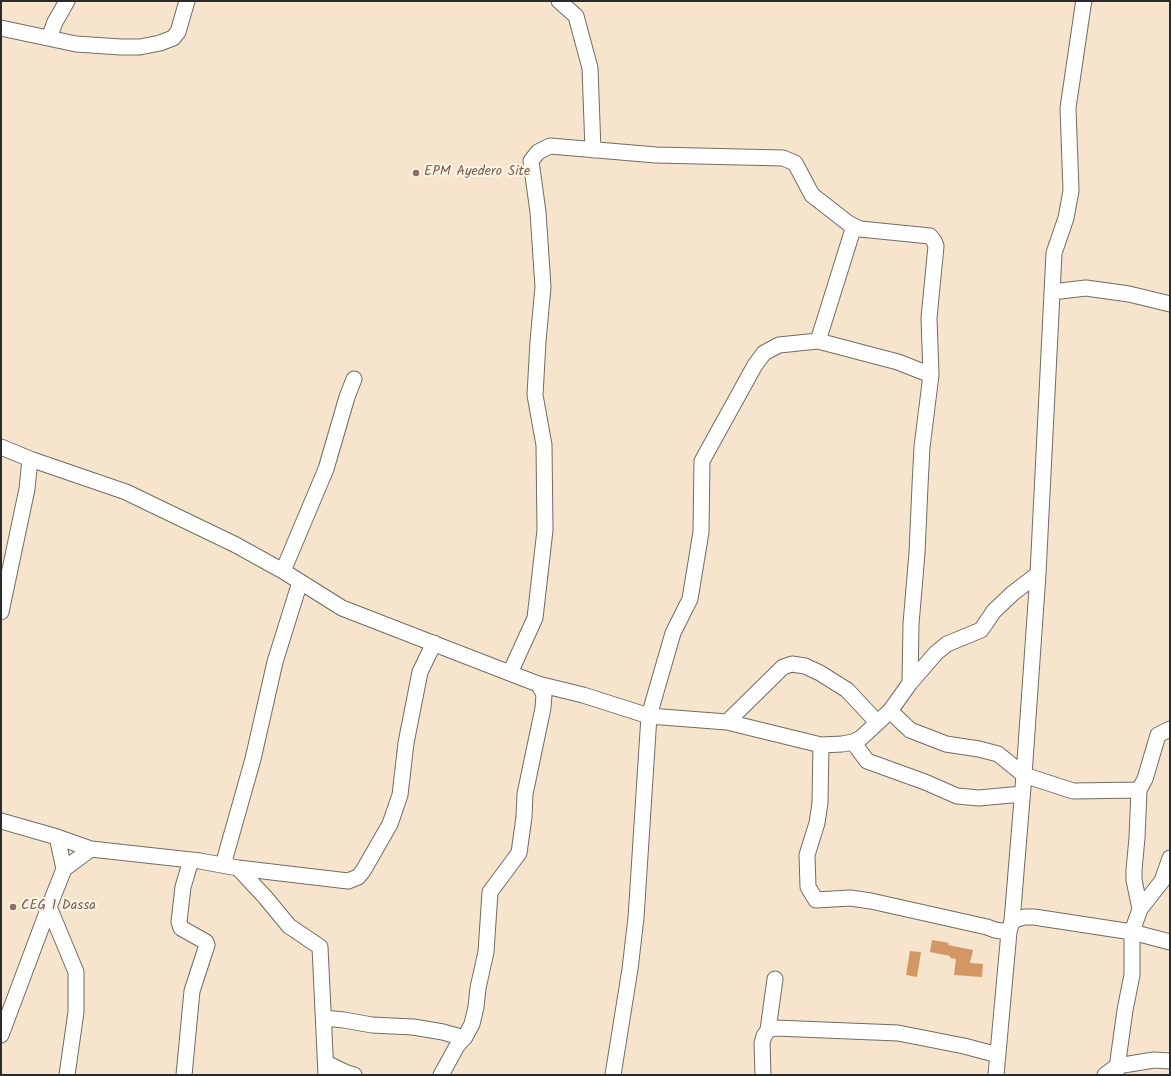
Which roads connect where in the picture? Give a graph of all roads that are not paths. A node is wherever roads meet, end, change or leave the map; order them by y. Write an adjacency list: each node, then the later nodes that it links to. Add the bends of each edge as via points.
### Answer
1 (66, 1): 6 (street)
2 (188, 1): 6 (street, via 178,32 173,38 160,43 121,47 76,44)
3 (559, 1): 7 (street, via 576,16 590,68)
4 (1084, 1): 9 (street, via 1068,108 1071,191 1066,218 1054,253)
5 (1, 28): 6 (street)
6 (49, 38)
7 (593, 150): 8 (street, via 656,155 783,158 795,163 812,195); 21 (street, via 550,146 538,152 531,161 538,212 543,287 535,395 544,445 545,530 535,618)
8 (854, 226): 11 (street); 12 (street, via 860,229 930,236 934,241 936,246 929,318)
9 (1052, 292): 10 (street, via 1086,288 1129,294); 17 (street)
10 (1170, 304)
11 (818, 341): 12 (street, via 898,362); 25 (street, via 779,345 764,353 755,364 702,461 701,532 690,599 673,633)
12 (932, 375): 22 (street, via 922,446)
13 (354, 379): 16 (street, via 326,469)
14 (1, 447): 15 (street)
15 (30, 459): 16 (street, via 126,492 236,545); 19 (street, via 27,489)
16 (283, 571): 18 (street)
17 (1038, 574): 22 (street, via 994,611 981,630 947,644 936,653); 31 (street)
18 (300, 582): 20 (street, via 342,608); 39 (street, via 275,662 253,759)
19 (1, 612)
20 (434, 643): 21 (street); 40 (street, via 420,672 406,743 400,795 390,824 358,877 348,881)
21 (510, 673): 23 (street)
22 (910, 683): 24 (street)
23 (538, 684): 25 (street); 51 (street, via 544,694 543,708 525,794 519,853 490,892 486,952 472,1024)
24 (890, 711): 27 (street); 31 (street, via 910,730 946,744 998,754)
25 (649, 716): 26 (street); 60 (street, via 636,918)
26 (727, 722): 27 (street, via 783,667 792,664 805,666 847,690); 30 (street)
27 (878, 722): 29 (street)
28 (1170, 729): 32 (street, via 1158,735 1146,779)
29 (853, 742): 30 (street); 33 (street, via 868,761 957,796 978,798)
30 (821, 745): 44 (street, via 818,823 807,855 808,887 816,900 850,898 995,930)
31 (1024, 775): 32 (street, via 1073,791); 33 (street)
32 (1139, 790): 43 (street, via 1134,880)
33 (1022, 794): 44 (street)
34 (1, 821): 35 (street)
35 (57, 837): 36 (street); 41 (street)
36 (91, 850): 38 (street); 41 (street)
37 (1170, 858): 43 (street, via 1162,881)
38 (191, 860): 39 (street); 57 (street, via 182,887 179,922 181,928 207,945 192,991)
39 (223, 865): 40 (street)
40 (238, 868): 48 (street, via 289,926 320,947)
41 (64, 869): 42 (street)
42 (49, 906): 50 (street); 56 (street, via 76,972 76,1012)
43 (1140, 909): 45 (street)
44 (1011, 927): 45 (street, via 1024,917 1034,917); 52 (street)
45 (1132, 932): 46 (street); 55 (street, via 1132,975)
46 (1170, 942)
47 (775, 979): 49 (street)
48 (324, 1018): 51 (street, via 372,1025 413,1027); 54 (street)
49 (768, 1030): 52 (street, via 775,1028 898,1033); 61 (street, via 762,1044)
50 (1, 1036)
51 (464, 1038): 59 (street)
52 (998, 1055): 62 (street)
53 (1170, 1061): 55 (street, via 1154,1060)
54 (326, 1069): 58 (street)
55 (1116, 1071): 63 (street)
56 (67, 1075)
57 (184, 1075)
58 (354, 1075)
59 (441, 1075)
60 (613, 1075)
61 (763, 1075)
62 (996, 1075)
63 (1104, 1075)

